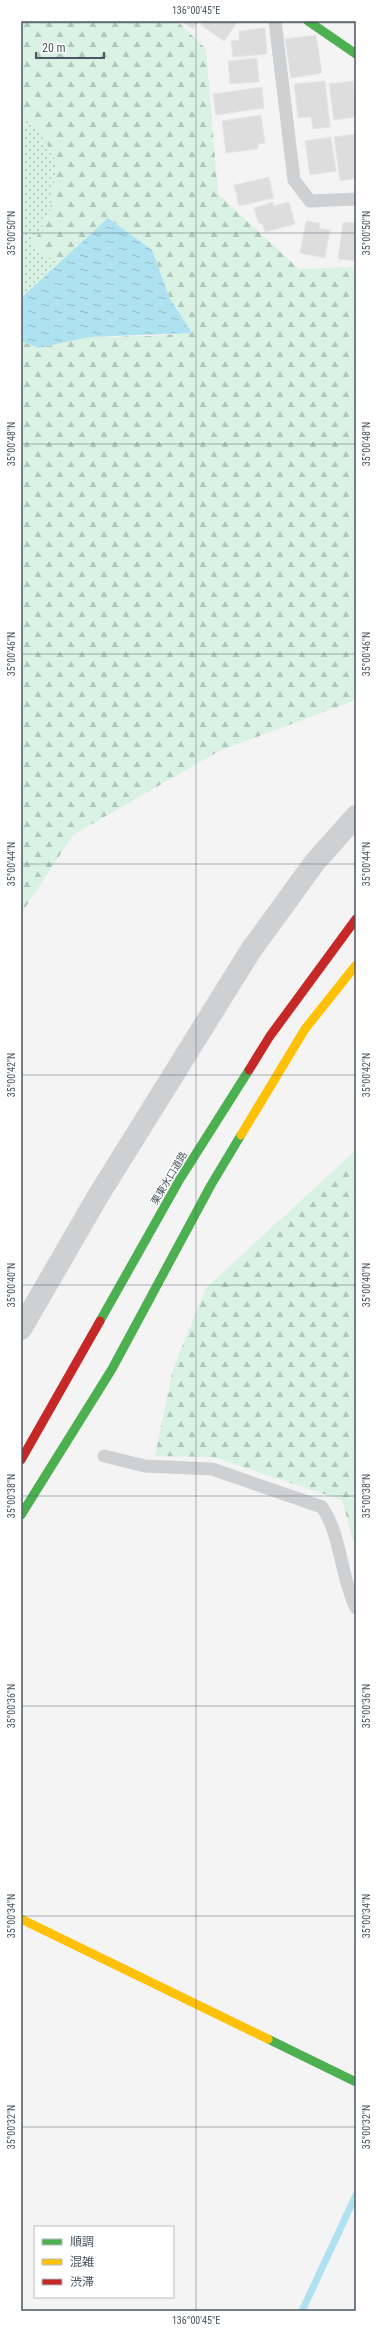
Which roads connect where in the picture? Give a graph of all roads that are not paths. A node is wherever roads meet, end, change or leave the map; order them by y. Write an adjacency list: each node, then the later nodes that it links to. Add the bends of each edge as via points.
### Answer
1 (275, 21): 4 (lane, via 294,180 310,201)
2 (308, 21): 3 (main road)
3 (356, 54)
4 (356, 199)
5 (356, 816): 8 (street, via 315,862 251,950 98,1196)
6 (356, 919): 10 (main road, 栗東水口道路, via 270,1036 180,1179)
7 (356, 965): 11 (main road, via 301,1036 210,1185 112,1369)
8 (21, 1329)
9 (104, 1456): 12 (lane, via 145,1466 212,1469 322,1507 332,1522 350,1595)
10 (21, 1460)
11 (21, 1514)
12 (356, 1608)
13 (21, 1919): 14 (main road)
14 (356, 2082)

